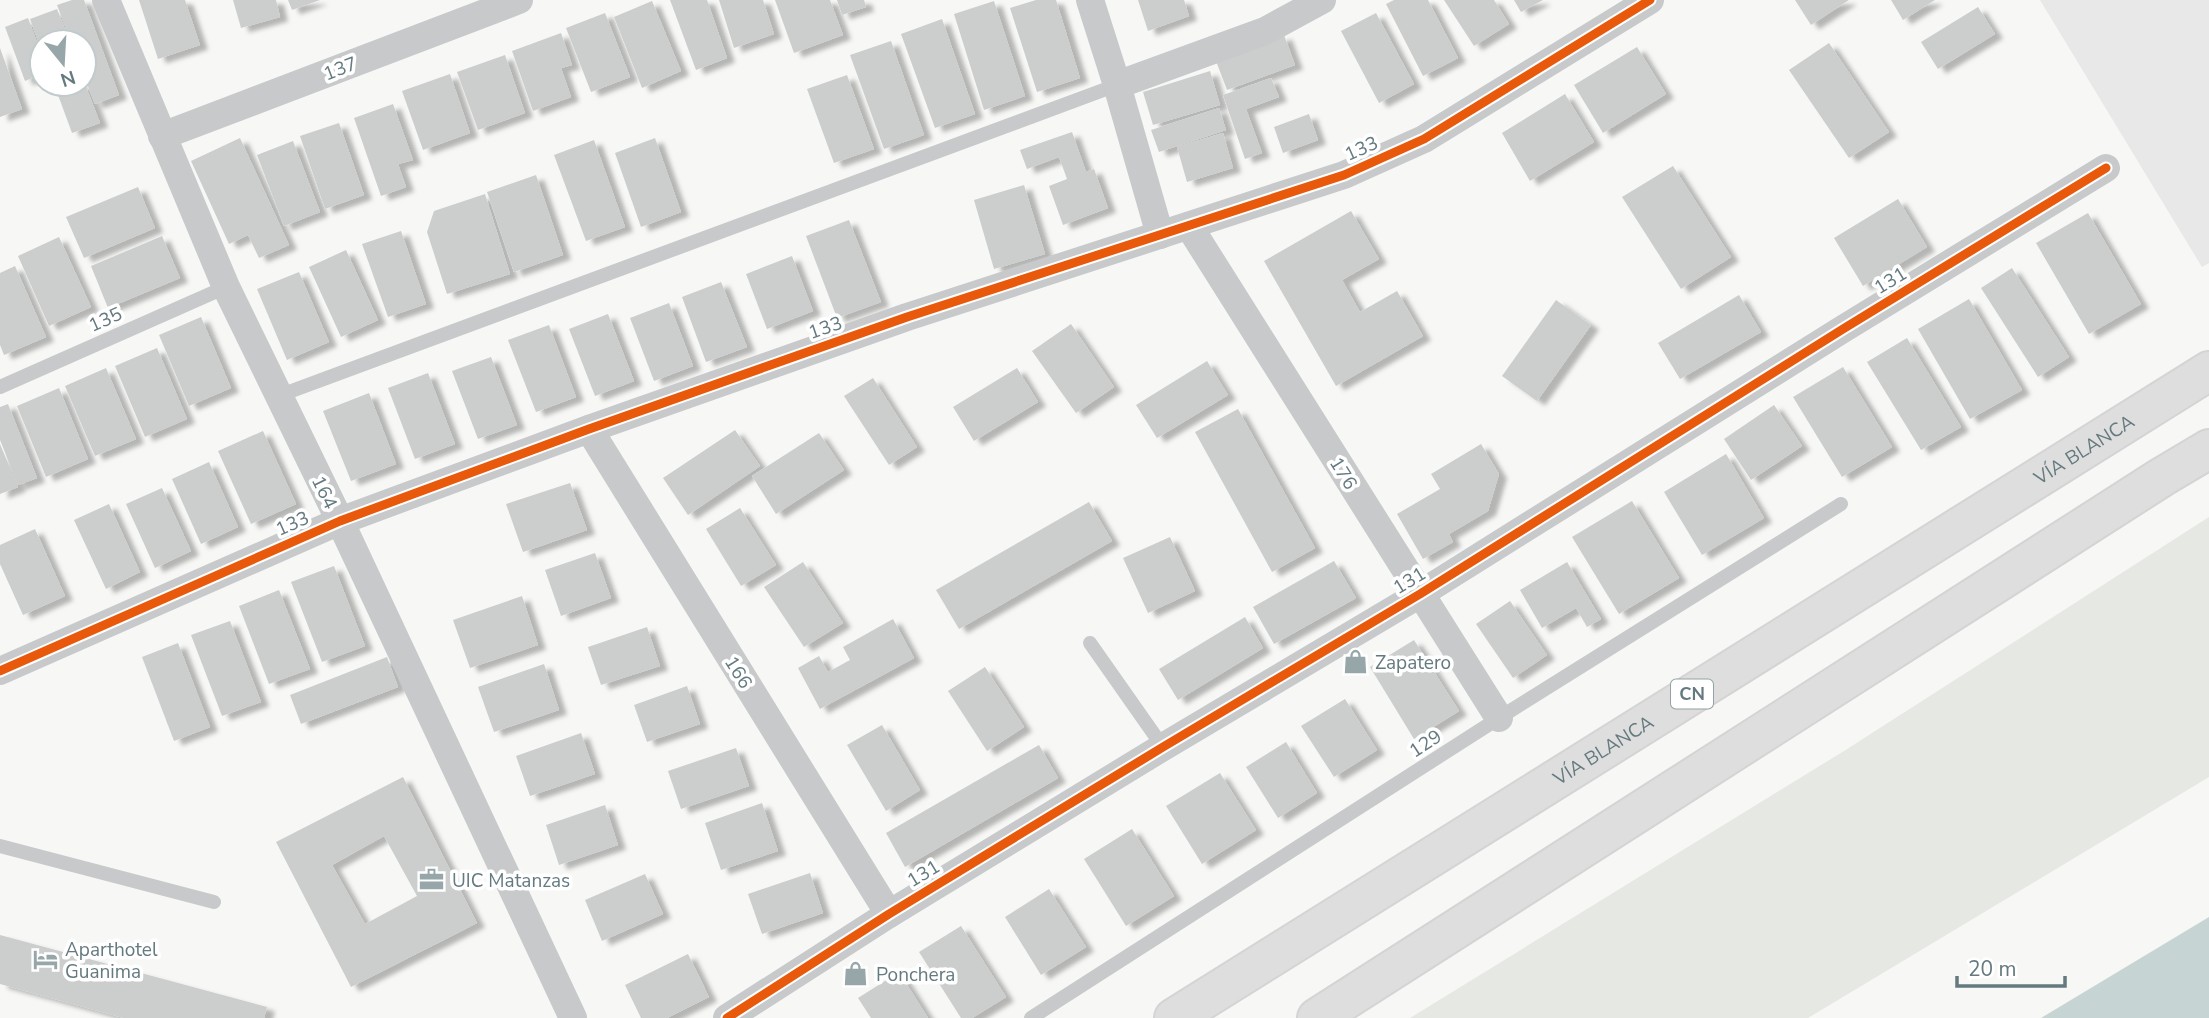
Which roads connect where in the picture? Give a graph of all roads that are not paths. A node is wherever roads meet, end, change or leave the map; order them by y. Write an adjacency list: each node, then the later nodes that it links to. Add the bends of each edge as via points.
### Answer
1 (106, 0): 7 (street, 164)
2 (519, 0): 7 (street, 137)
3 (1090, 0): 6 (street)
4 (1322, 0): 6 (street, via 1265,30)
5 (1650, 0): 9 (street, 133, via 1424,139 1344,175)
6 (1117, 85): 10 (street); 14 (lane)
7 (162, 136): 11 (street, 164)
8 (2106, 168): 19 (street, 131)
9 (1189, 226): 10 (street, 133); 19 (street, 176)
10 (1160, 235): 15 (street, 133, via 907,317)
11 (226, 286): 13 (lane, 135); 14 (street, 164)
12 (2209, 371): 30 (highway, VÍA BLANCA / CN)
13 (0, 387)
14 (278, 396): 18 (street, 164)
15 (589, 429): 18 (street, 133); 26 (street, 166)
16 (2209, 449): 31 (highway)
17 (1842, 504): 22 (lane, 129)
18 (340, 521): 21 (street, 133); 27 (street, 164)
19 (1420, 594): 22 (street, 176); 23 (street, 131)
20 (1090, 643): 23 (lane)
21 (0, 671)
22 (1499, 718): 29 (lane, 129)
23 (1163, 747): 26 (street, 131)
24 (0, 846): 25 (lane)
25 (214, 902)
26 (889, 914): 28 (street, 131)
27 (573, 1018)
28 (727, 1018)
29 (1031, 1018)
30 (1174, 1018)
31 (1317, 1018)

